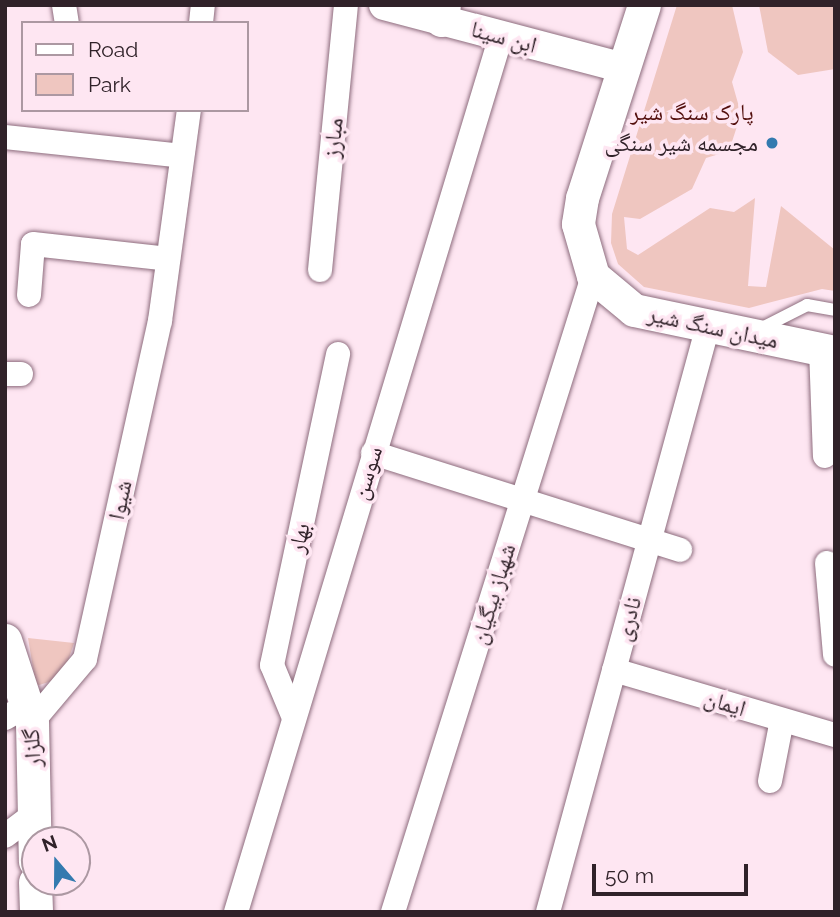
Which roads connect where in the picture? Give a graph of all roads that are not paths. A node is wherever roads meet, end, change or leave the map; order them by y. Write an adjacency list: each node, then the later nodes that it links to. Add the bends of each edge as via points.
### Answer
1 (346, 5): 11 (street, مبارز)
2 (384, 5): 4 (street, ابن سینا)
3 (644, 5): 6 (main road)
4 (443, 13): 5 (street, ابن سینا)
5 (501, 36): 6 (street, ابن سینا); 19 (street, سوسن)
6 (624, 68): 12 (main road, via 578,224)
7 (189, 112): 9 (street, شیوا)
8 (5, 137): 9 (street)
9 (183, 156): 10 (street, شیوا)
10 (168, 259): 13 (street, via 33,244); 28 (street, شیوا, via 160,321 85,659)
11 (320, 270)
12 (593, 276): 15 (main road, میدان سنگ شیر, via 634,310); 21 (street, شهباز بیگیان)
13 (29, 295)
14 (835, 310): 16 (lane, via 807,305)
15 (708, 327): 16 (main road, میدان سنگ شیر); 22 (street, نادری)
16 (748, 335): 17 (main road, میدان سنگ شیر)
17 (828, 351): 20 (street)
18 (338, 354): 29 (street, بهار, via 272,665)
19 (373, 453): 21 (street); 29 (street, سوسن)
20 (825, 456)
21 (522, 501): 22 (street); 37 (street, شهباز بیگیان)
22 (649, 542): 23 (street); 27 (street, نادری)
23 (680, 550)
24 (827, 563): 26 (street)
25 (5, 640): 28 (main road, گلزار)
26 (835, 655)
27 (614, 670): 30 (street, ایمان); 38 (street, نادری)
28 (21, 715): 33 (main road, گلزار)
29 (294, 718): 36 (street, سوسن)
30 (782, 720): 31 (street, ایمان); 32 (street)
31 (835, 735)
32 (770, 781)
33 (34, 814): 34 (main road, گلزار); 35 (street)
34 (34, 826)
35 (5, 836)
36 (236, 912)
37 (393, 912)
38 (548, 912)

